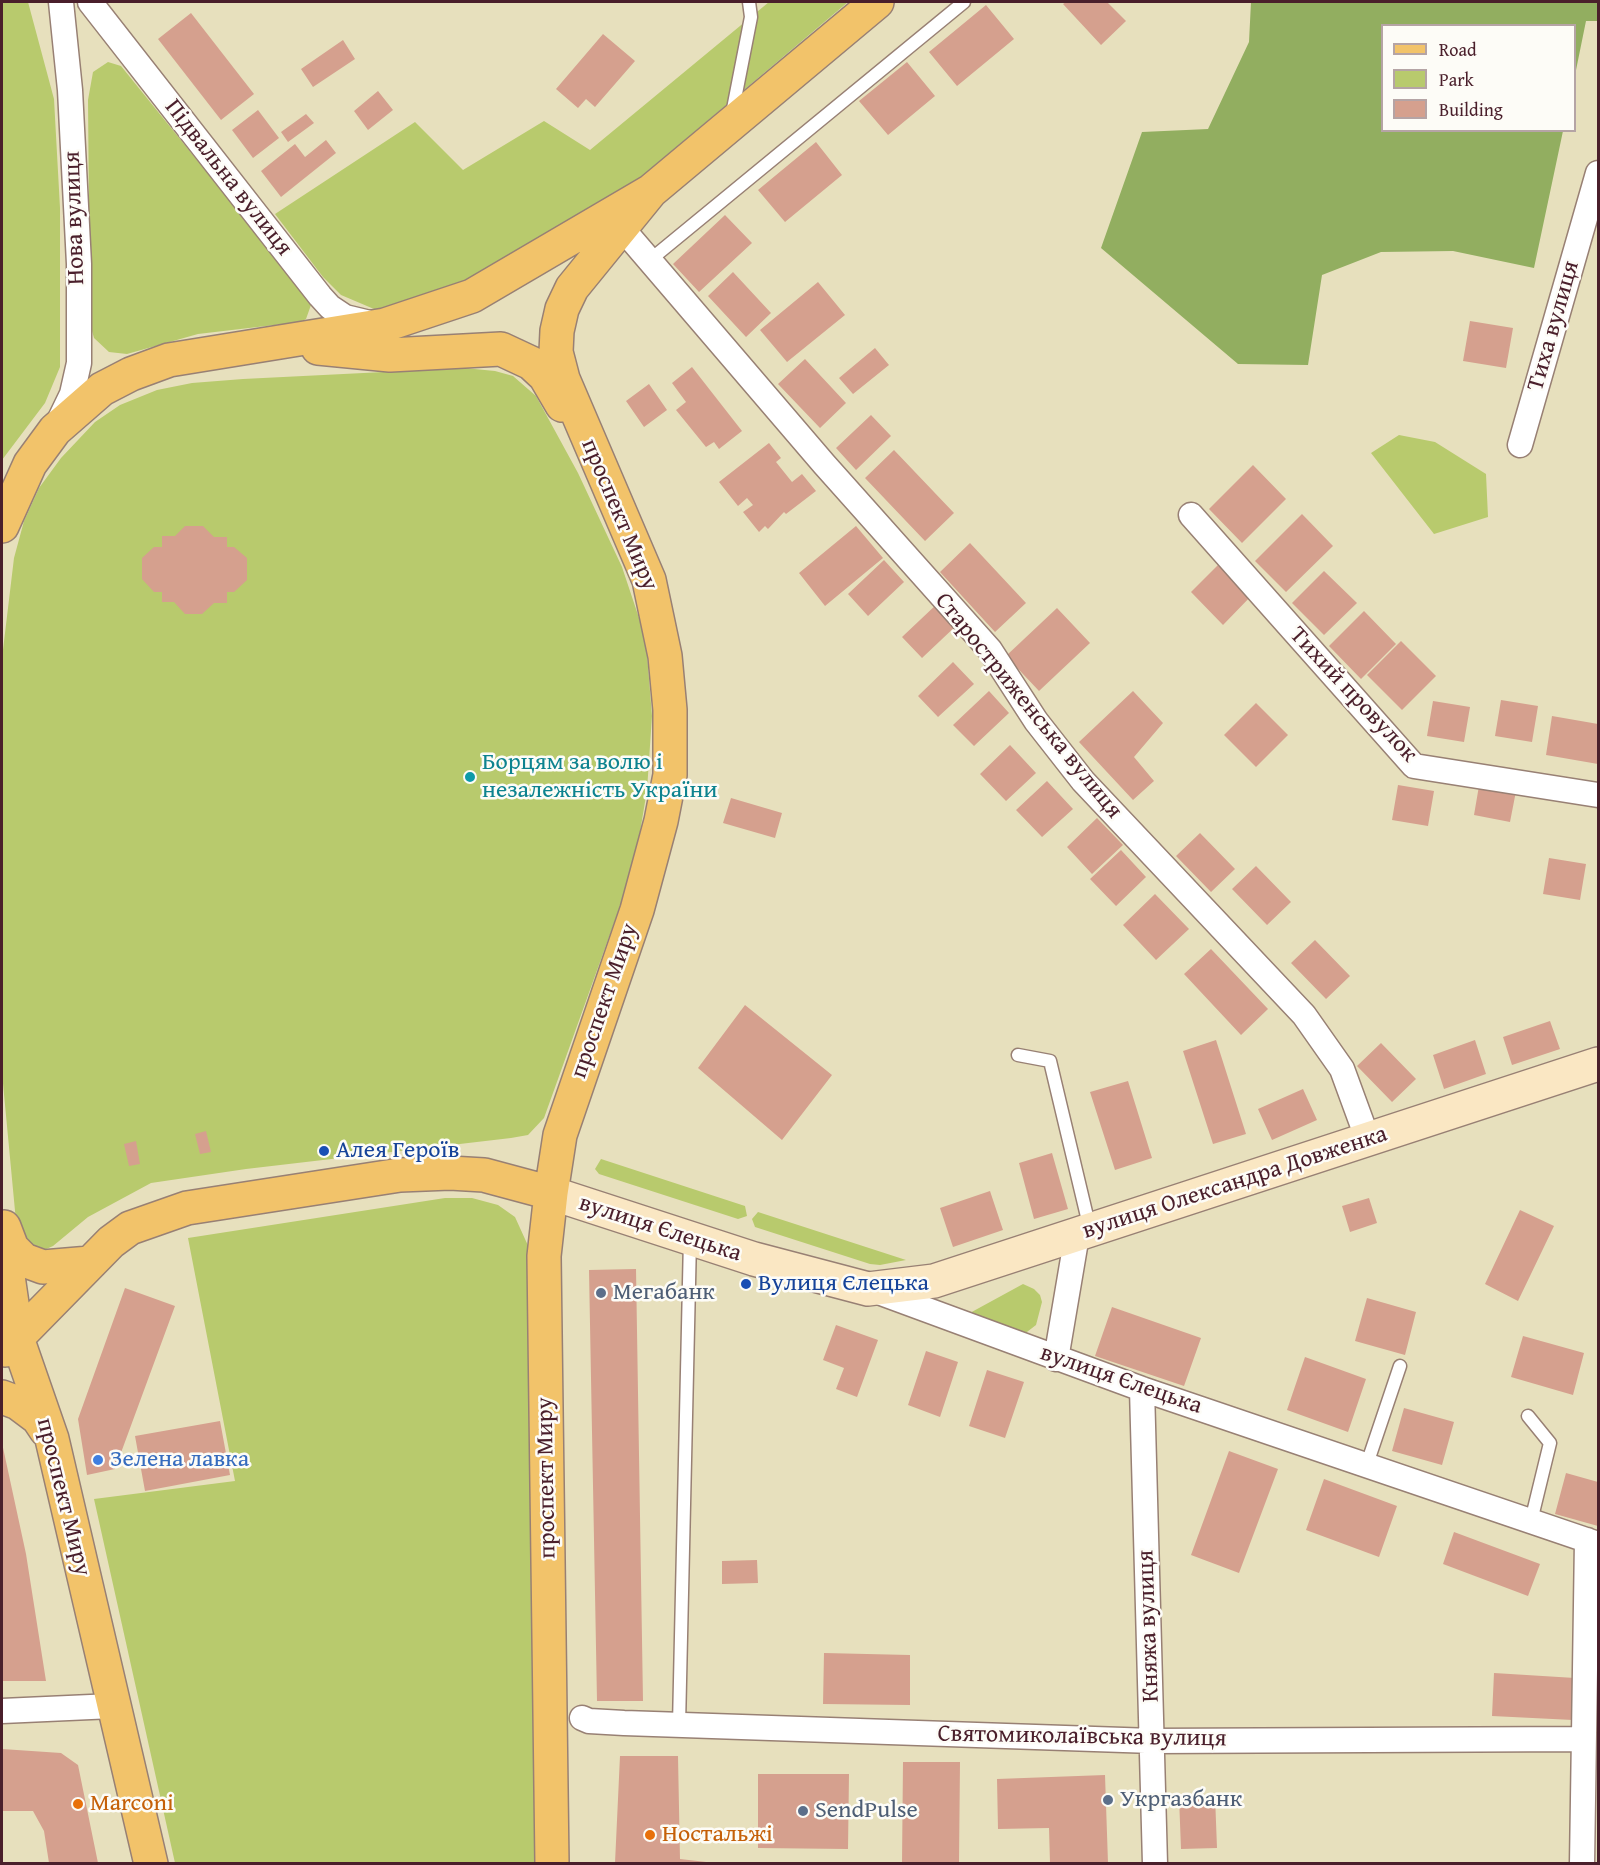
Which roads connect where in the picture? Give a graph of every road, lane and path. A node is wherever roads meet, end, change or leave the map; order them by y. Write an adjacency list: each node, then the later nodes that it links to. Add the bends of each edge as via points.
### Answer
1 (61, 2): 14 (street, Нова вулиця, via 79,264 79,363 72,394)
2 (90, 2): 11 (street, Підвальна вулиця, via 330,307 358,322)
3 (749, 2): 6 (lane, via 751,17)
4 (877, 2): 6 (main road, проспект Миру)
5 (964, 2): 10 (lane)
6 (730, 124): 8 (main road, проспект Миру)
7 (1599, 173): 15 (street, Тиха вулиця)
8 (651, 191): 9 (main road, проспект Миру); 11 (main road, проспект Миру, via 472,296)
9 (621, 227): 10 (street, Старостриженська вулиця); 16 (main road, проспект Миру, via 572,288 557,332 556,352 562,379)
10 (650, 260): 22 (street, Старостриженська вулиця, via 990,650 1036,722 1083,781 1304,1015 1342,1069)
11 (386, 325): 12 (main road, проспект Миру); 13 (main road, via 441,331)
12 (283, 344): 13 (main road, via 390,355); 14 (main road, проспект Миру, via 170,360 131,374 102,389)
13 (501, 349): 16 (main road, via 531,363 545,376)
14 (55, 430): 18 (main road, проспект Миру, via 30,464)
15 (1520, 445)
16 (596, 460): 23 (main road, проспект Миру, via 642,561 659,622 670,710 670,775 662,821 637,909 560,1135)
17 (1191, 515): 19 (street, Тихий провулок, via 1414,766)
18 (2, 526)
19 (1599, 795)
20 (1018, 1055): 25 (lane, via 1050,1061)
21 (1599, 1064): 22 (main road, вулиця Олександра Довженка)
22 (1368, 1140): 25 (main road, вулиця Олександра Довженка)
23 (551, 1193): 27 (main road, вулиця Єлецька); 28 (main road, вулиця Єлецька, via 484,1175 450,1173 400,1175 250,1196 187,1208 130,1228); 47 (main road, проспект Миру, via 544,1256)
24 (2, 1220): 28 (main road, via 12,1248 24,1260 43,1267)
25 (1083, 1233): 29 (main road, вулиця Олександра Довженка, via 934,1281); 31 (street)
26 (2, 1235): 30 (main road, проспект Миру)
27 (690, 1238): 29 (main road, вулиця Єлецька); 43 (lane)
28 (90, 1263): 30 (main road, вулиця Єлецька)
29 (868, 1289): 31 (street, вулиця Єлецька)
30 (9, 1345): 36 (main road, проспект Миру)
31 (1056, 1359): 33 (street, вулиця Єлецька)
32 (1400, 1366): 37 (lane)
33 (1142, 1389): 37 (street, вулиця Єлецька); 45 (street, Княжа вулиця)
34 (2, 1397): 36 (main road, via 38,1418)
35 (1528, 1416): 38 (lane, via 1550,1443)
36 (52, 1439): 40 (main road, проспект Миру)
37 (1367, 1464): 38 (street, вулиця Єлецька)
38 (1531, 1521): 39 (street, вулиця Єлецька)
39 (1593, 1542): 44 (street)
40 (113, 1706): 41 (street); 46 (main road, проспект Миру)
41 (2, 1711)
42 (582, 1718): 43 (street, Святомиколаївська вулиця)
43 (679, 1725): 45 (street, Святомиколаївська вулиця)
44 (1583, 1739): 45 (street, Святомиколаївська вулиця); 49 (street)
45 (1153, 1742): 48 (street, Княжа вулиця)
46 (151, 1863)
47 (552, 1863)
48 (1155, 1863)
49 (1582, 1863)

